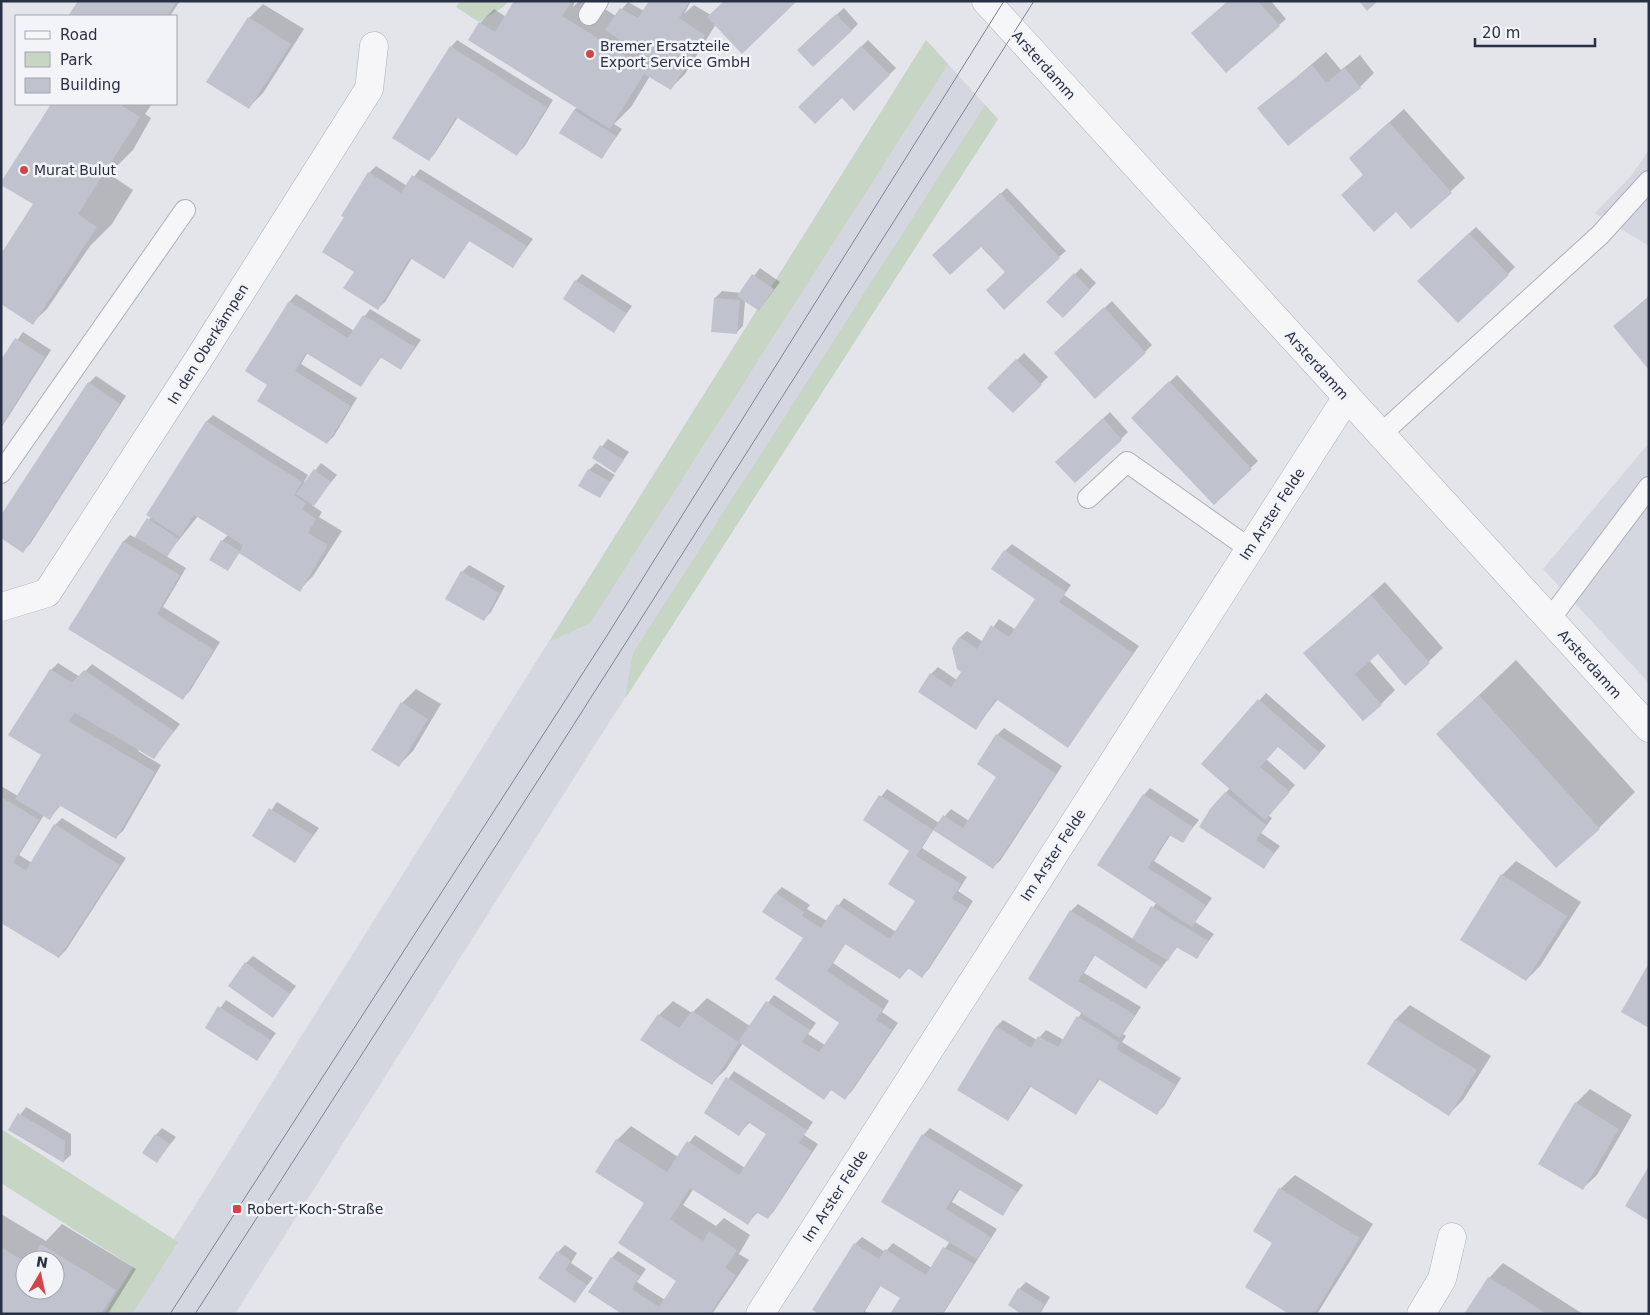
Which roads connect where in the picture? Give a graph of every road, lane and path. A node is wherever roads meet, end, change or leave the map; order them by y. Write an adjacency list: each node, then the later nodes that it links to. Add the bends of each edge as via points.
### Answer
1 (986, 1): 5 (street, Arsterdamm)
2 (374, 46): 11 (street, In den Oberkämpen, via 369,89 47,593)
3 (1649, 180): 6 (lane, via 1600,235)
4 (185, 210): 7 (lane)
5 (1347, 397): 6 (street, Arsterdamm); 10 (street, Im Arster Felde)
6 (1381, 434): 12 (street, Arsterdamm)
7 (1, 473)
8 (1649, 488): 12 (lane)
9 (1088, 498): 10 (lane, via 1127,462)
10 (1250, 549): 15 (street, Im Arster Felde)
11 (1, 607)
12 (1550, 619): 13 (street, Arsterdamm)
13 (1649, 728)
14 (1452, 1237): 16 (street, via 1442,1279)
15 (760, 1314)
16 (1421, 1314)

